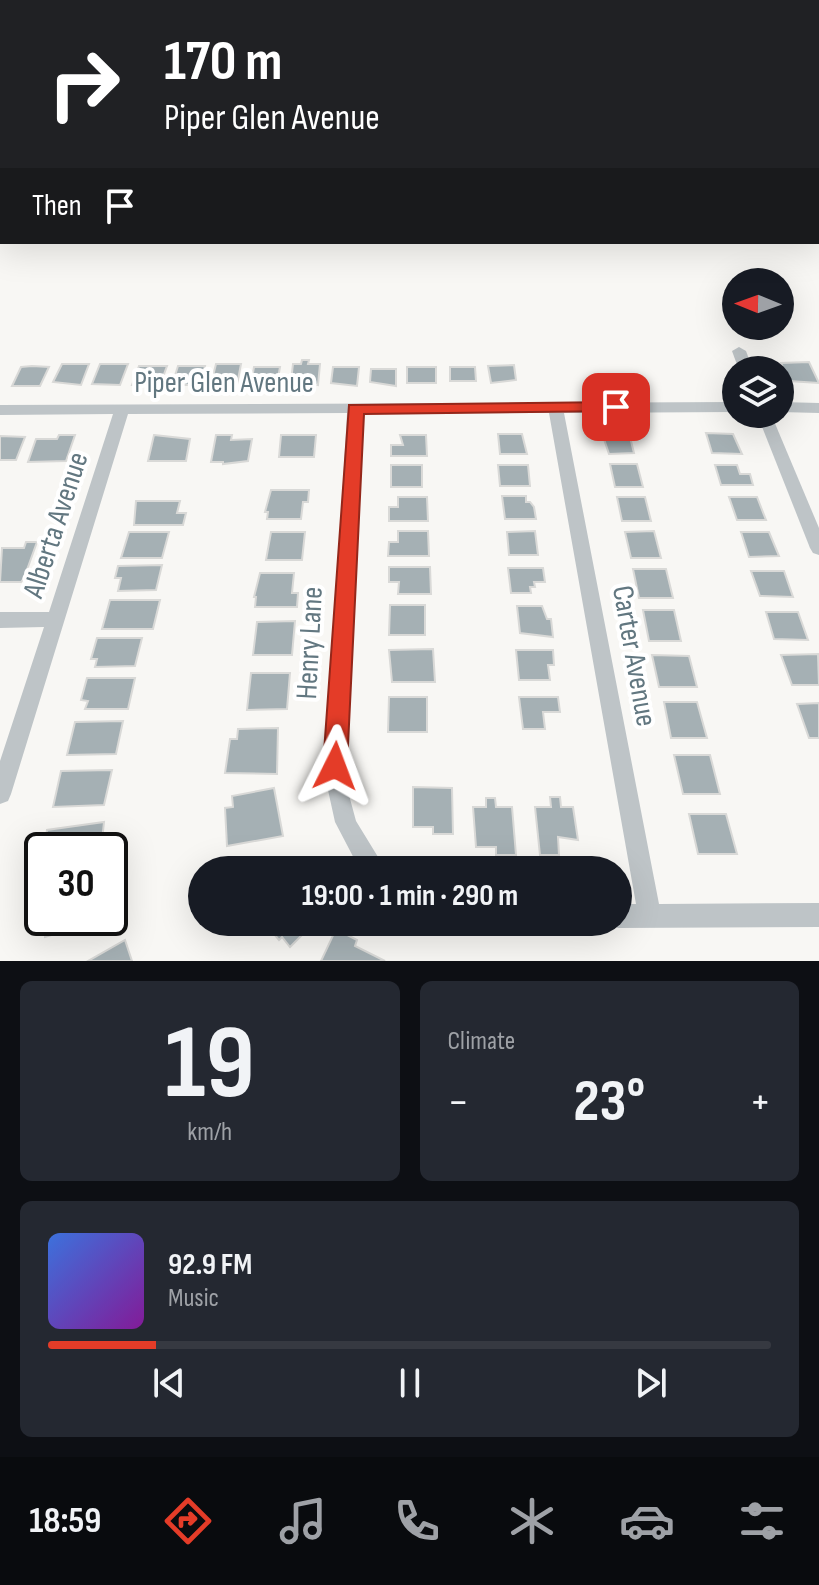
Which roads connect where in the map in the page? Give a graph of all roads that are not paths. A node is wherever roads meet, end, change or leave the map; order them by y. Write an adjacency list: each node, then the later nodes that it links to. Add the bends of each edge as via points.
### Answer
1 (739, 351): 2 (street)
2 (741, 356)
3 (722, 407): 5 (street, Piper Glen Avenue)
4 (794, 407): 6 (street)
5 (556, 408): 8 (street, Piper Glen Avenue); 18 (street, Carter Avenue)
6 (819, 408)
7 (122, 409): 8 (street, Piper Glen Avenue); 9 (street, Piper Glen Avenue); 12 (street, Alberta Avenue)
8 (355, 409): 15 (street, Henry Lane, via 335,766 343,820)
9 (0, 410)
10 (770, 428): 11 (street)
11 (819, 548)
12 (55, 619): 13 (street); 14 (street, Alberta Avenue)
13 (0, 620)
14 (0, 794)
15 (363, 856)
16 (819, 915): 18 (street)
17 (632, 916): 18 (street)
18 (650, 916)

